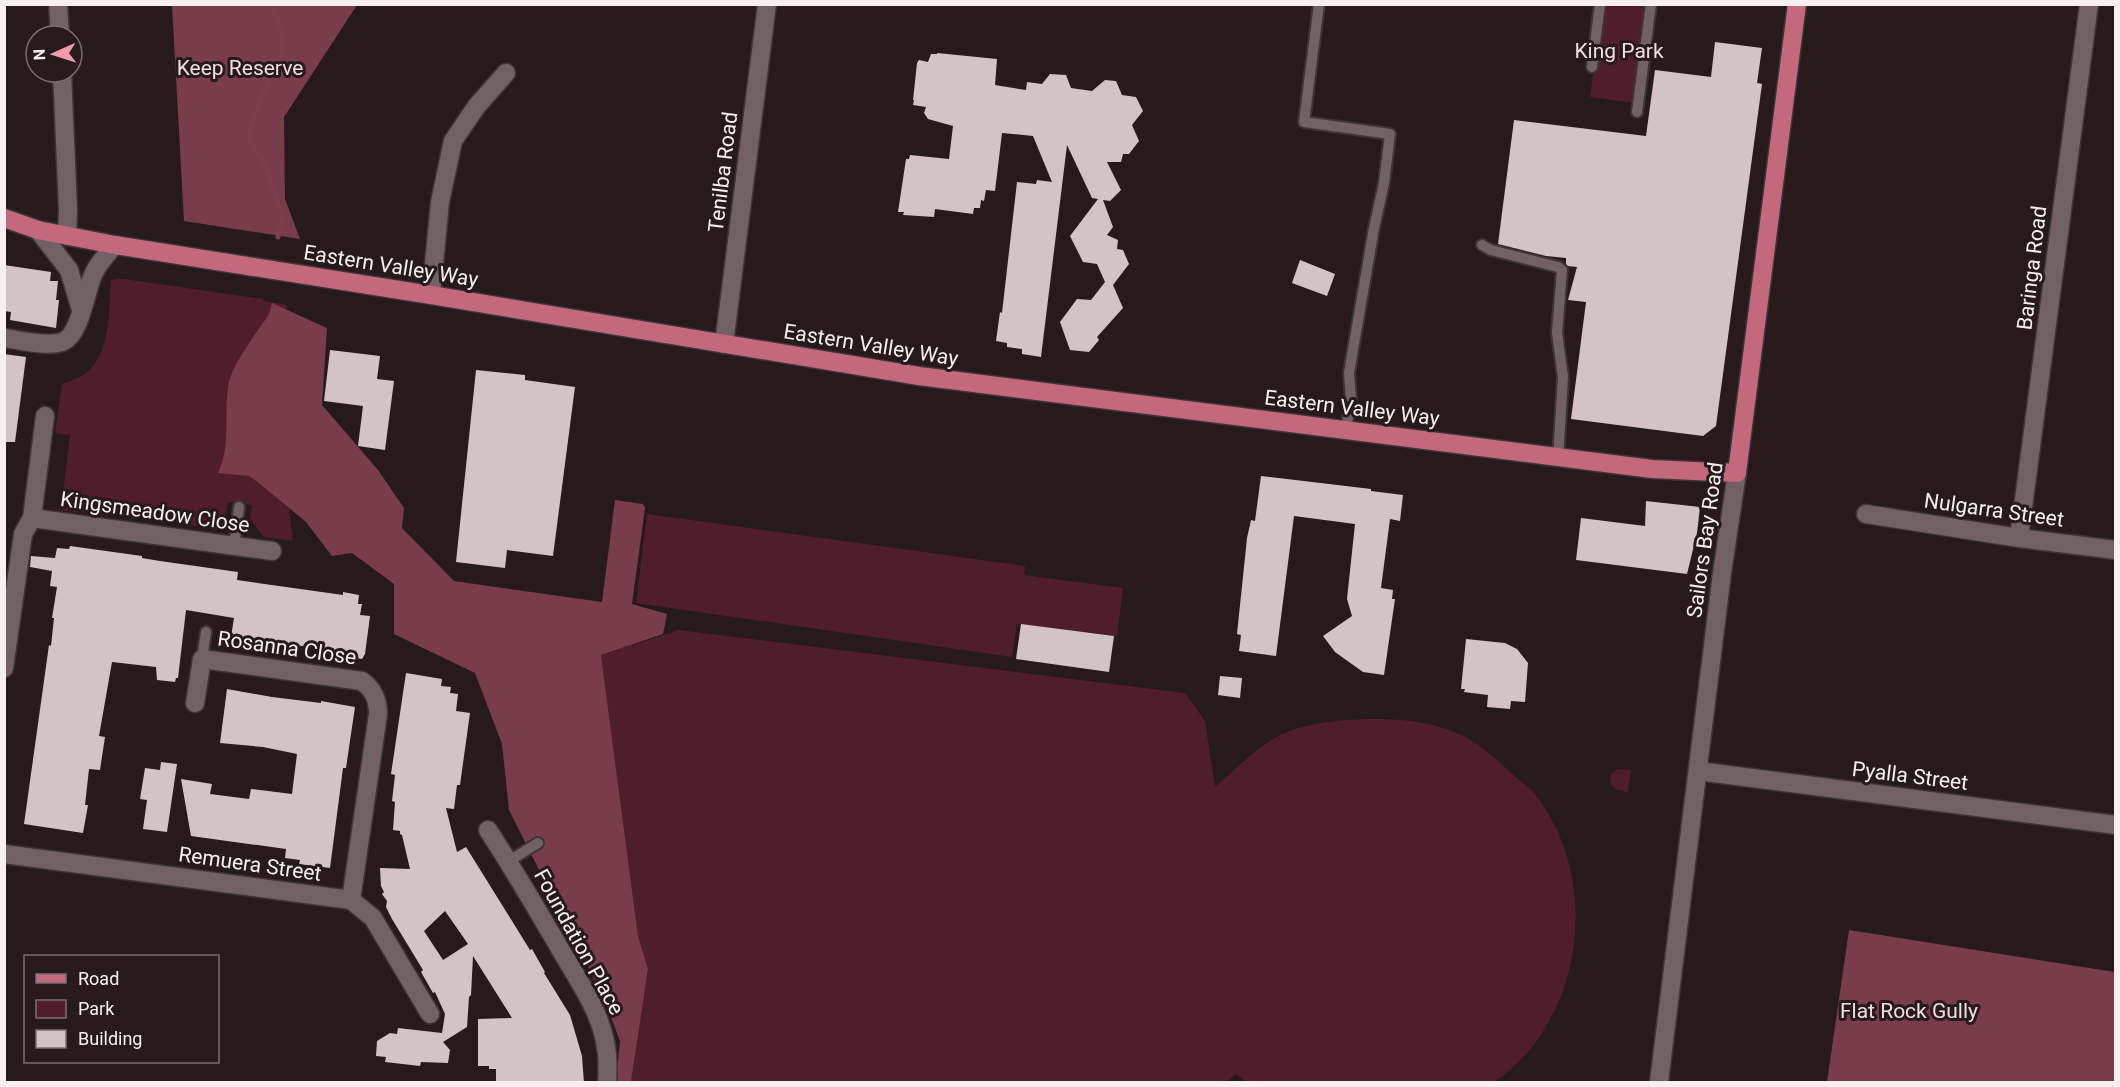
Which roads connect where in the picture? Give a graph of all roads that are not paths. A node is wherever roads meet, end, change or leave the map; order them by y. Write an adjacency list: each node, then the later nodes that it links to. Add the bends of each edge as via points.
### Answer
1 (58, 4): 8 (street)
2 (767, 4): 21 (street, Tenilba Road)
3 (1319, 4): 23 (lane, via 1304,123 1390,134 1349,373 1351,399)
4 (1600, 4): 9 (lane)
5 (1651, 4): 12 (lane)
6 (1797, 4): 25 (main road, Sailors Bay Road)
7 (2089, 4): 29 (street, Baringa Road)
8 (59, 24)
9 (1592, 67)
10 (506, 73): 18 (street, via 453,141 440,202)
11 (63, 84): 15 (street)
12 (1637, 112)
13 (4, 218): 14 (main road, Eastern Valley Way)
14 (38, 230): 15 (main road, Eastern Valley Way); 19 (street, via 69,270)
15 (67, 236): 16 (main road, Eastern Valley Way)
16 (115, 245): 18 (main road, Eastern Valley Way); 19 (street, via 93,275)
17 (1482, 245): 24 (lane, via 1562,270 1557,333 1563,377)
18 (431, 295): 21 (main road, Eastern Valley Way)
19 (81, 310): 20 (street, via 72,335 64,341 54,344)
20 (4, 338)
21 (724, 344): 23 (main road, Eastern Valley Way, via 919,376)
22 (45, 416): 28 (street)
23 (1346, 430): 24 (main road, Eastern Valley Way)
24 (1558, 458): 25 (main road, Eastern Valley Way, via 1652,469)
25 (1737, 473): 37 (street, Sailors Bay Road)
26 (239, 507): 30 (lane)
27 (1866, 514): 29 (street, Nulgarra Street)
28 (32, 518): 30 (street, Kingsmeadow Close); 35 (street, via 23,534)
29 (2019, 538): 31 (street, Nulgarra Street)
30 (234, 547): 32 (street, Kingsmeadow Close)
31 (2115, 550)
32 (272, 551)
33 (206, 632): 34 (lane)
34 (202, 659): 36 (street, Rosanna Close); 43 (street, Rosanna Close, via 362,681 369,686 378,703 378,714)
35 (4, 668)
36 (195, 703)
37 (1698, 771): 38 (street, Pyalla Street); 46 (street, Sailors Bay Road)
38 (2115, 825)
39 (488, 830): 42 (street, Foundation Place)
40 (538, 843): 42 (lane)
41 (4, 854): 43 (street, Remuera Street)
42 (508, 861): 45 (street, Foundation Place, via 598,1017 606,1042)
43 (351, 900): 44 (street, via 373,918)
44 (430, 1014)
45 (607, 1083)
46 (1659, 1083)

